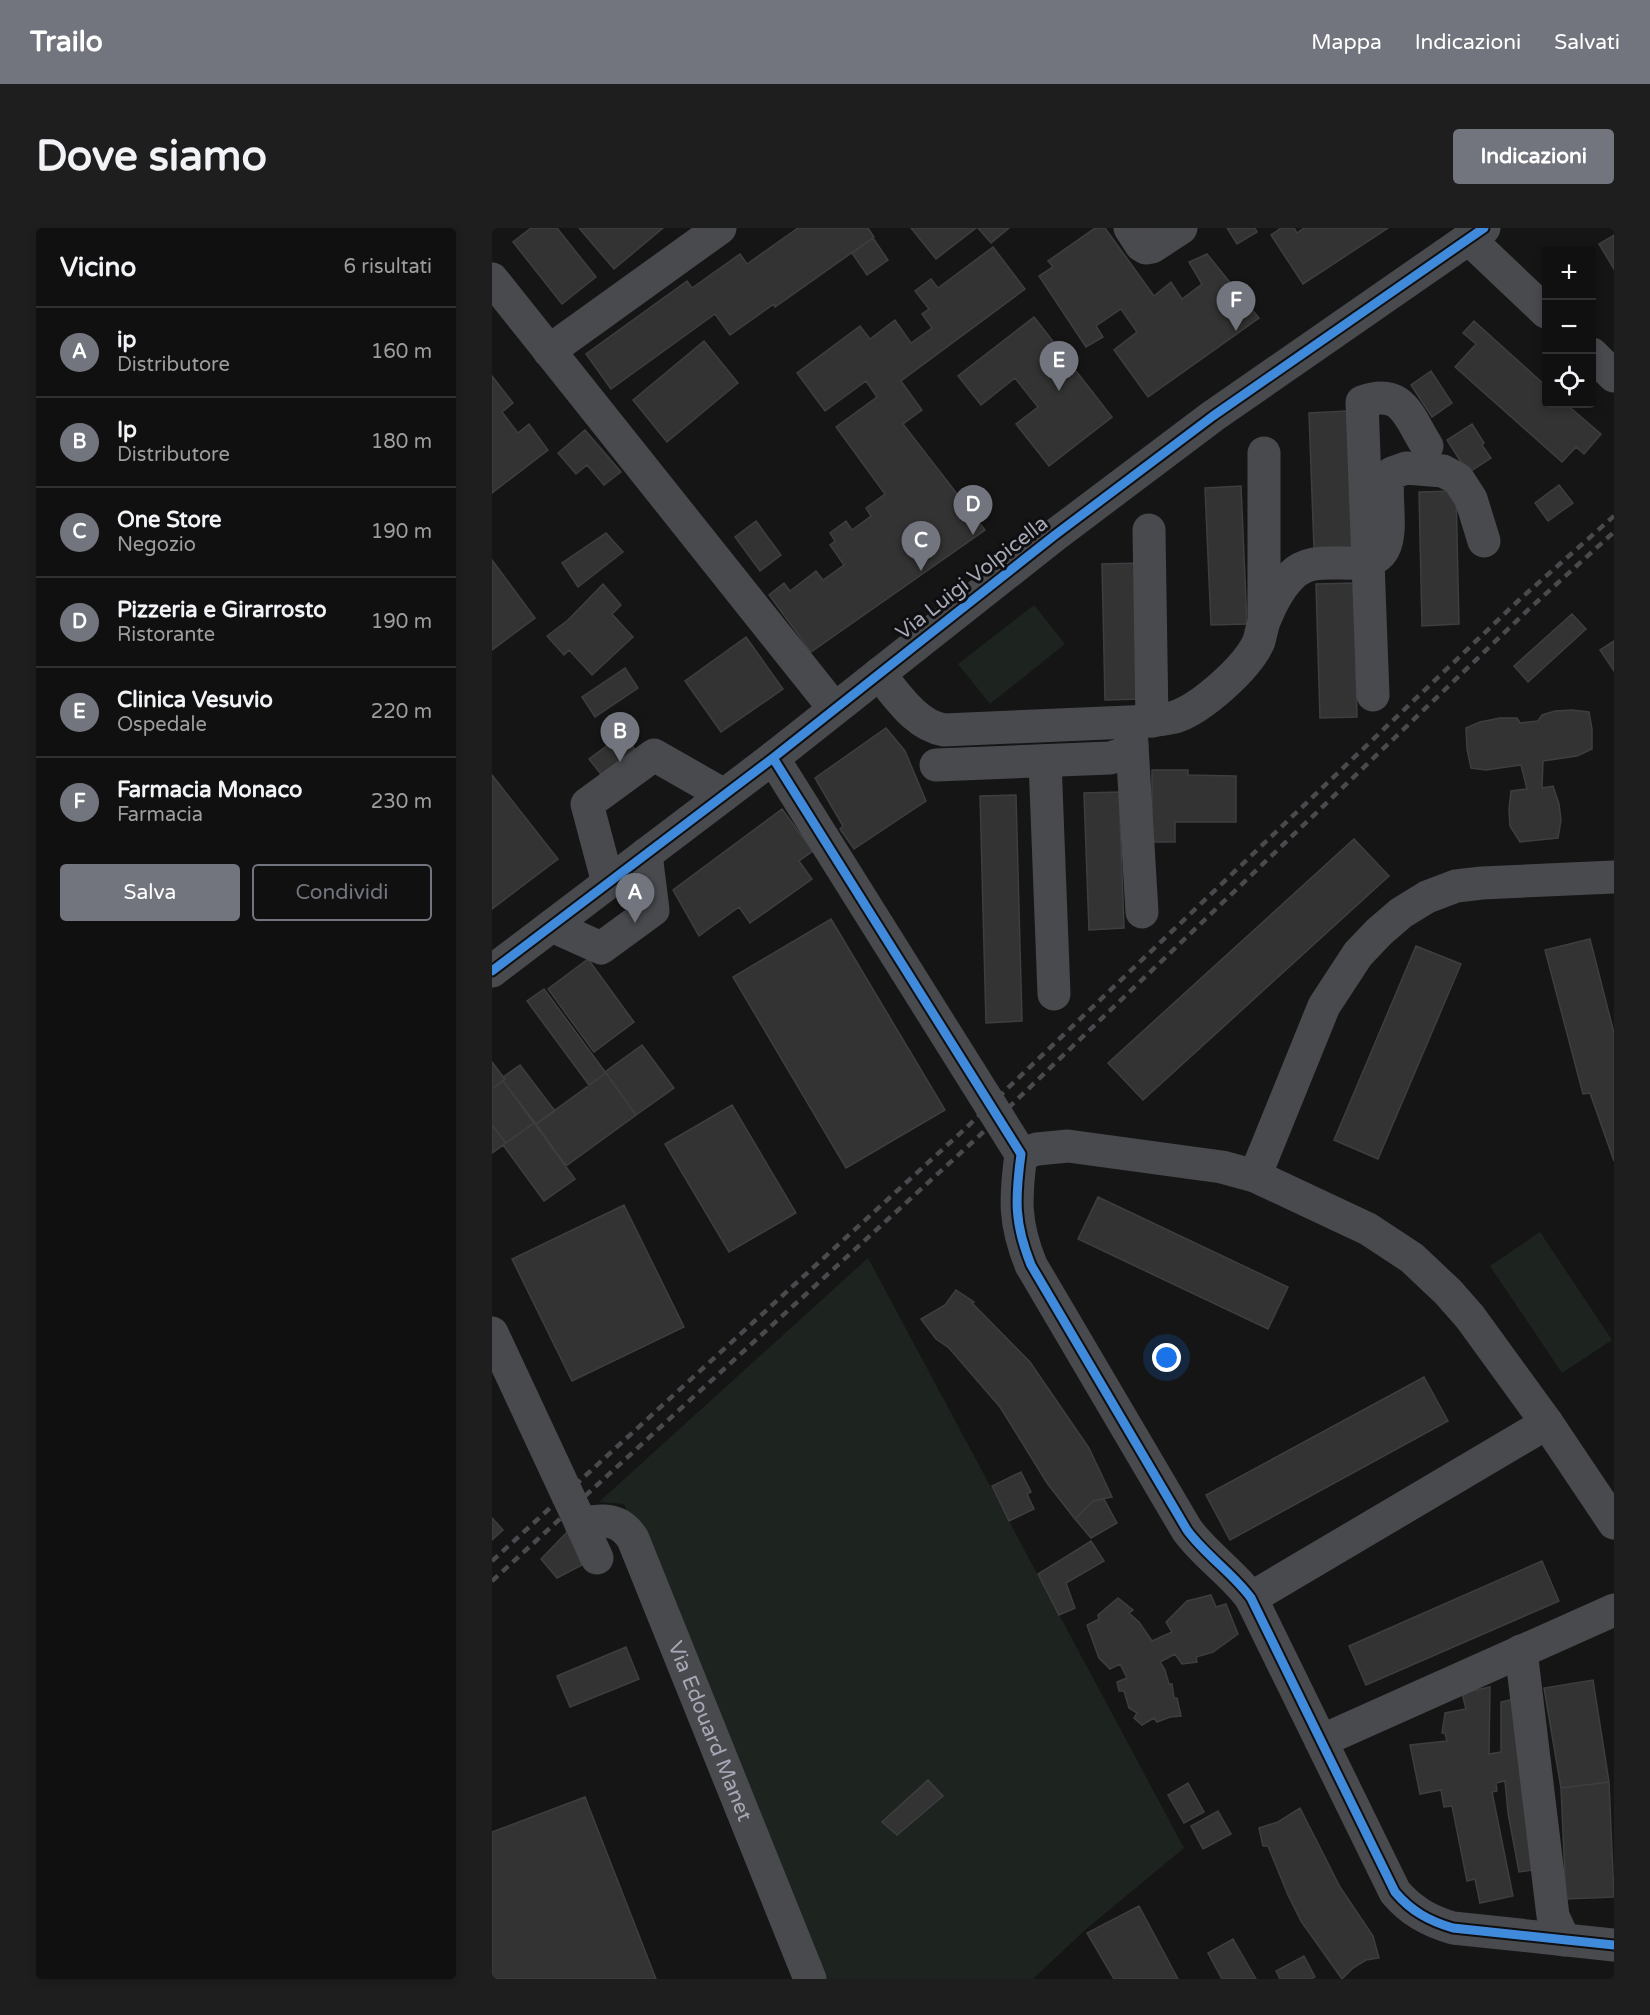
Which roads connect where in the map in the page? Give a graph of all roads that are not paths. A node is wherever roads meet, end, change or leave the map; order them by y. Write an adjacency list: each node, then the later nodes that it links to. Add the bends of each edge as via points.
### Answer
1 (720, 228): 7 (street)
2 (1130, 228): 3 (street, via 1146,248)
3 (1181, 228)
4 (1476, 233): 6 (street); 16 (street, Via Luigi Volpicella, via 1214,416)
5 (492, 279): 7 (street)
6 (1542, 307)
7 (549, 351): 18 (street)
8 (1596, 358): 9 (street)
9 (1614, 376)
10 (1427, 446): 14 (street, via 1398,402 1382,396 1362,402)
11 (1264, 453): 15 (street)
12 (1149, 530): 19 (street)
13 (1484, 541): 14 (street, via 1471,499 1458,479 1443,471 1406,468 1389,476 1386,538 1380,553)
14 (1367, 562): 15 (street, via 1309,564 1283,584); 17 (street)
15 (1264, 620): 19 (street, via 1258,642 1241,668 1220,689 1176,716)
16 (879, 674): 18 (street, Via Luigi Volpicella); 19 (street, via 918,718 935,729)
17 (1373, 694)
18 (834, 708): 20 (street, Via Luigi Volpicella)
19 (1138, 729): 21 (street, via 1123,754); 27 (street)
20 (773, 758): 23 (street, Via Luigi Volpicella); 31 (street)
21 (1045, 761): 22 (street); 30 (street)
22 (936, 765)
23 (724, 795): 24 (street, Via Luigi Volpicella); 26 (street, via 654,755 587,804)
24 (646, 854): 26 (street, Via Luigi Volpicella); 28 (street, via 653,910 601,948)
25 (1614, 877): 32 (street, via 1456,886 1401,913 1358,954 1324,1006)
26 (608, 883): 28 (street, Via Luigi Volpicella)
27 (1142, 912)
28 (552, 926): 29 (street, Via Luigi Volpicella)
29 (492, 971)
30 (1054, 994)
31 (1021, 1155): 32 (street, via 1036,1149 1068,1146 1222,1167); 38 (street, via 1017,1221 1031,1265 1187,1530)
32 (1254, 1176): 34 (street, via 1368,1229 1412,1258 1470,1317)
33 (492, 1333): 36 (street)
34 (1547, 1423): 35 (street); 38 (street)
35 (1614, 1523)
36 (581, 1524): 37 (street); 44 (street, Via Edouard Manet, via 609,1520 627,1529 633,1539)
37 (597, 1558)
38 (1251, 1598): 41 (street)
39 (1614, 1610): 40 (street)
40 (1521, 1652): 41 (street); 42 (street, via 1553,1916)
41 (1321, 1741): 42 (street, via 1385,1875 1405,1904 1419,1915 1453,1928)
42 (1564, 1940): 43 (street)
43 (1614, 1945)
44 (810, 1979)

